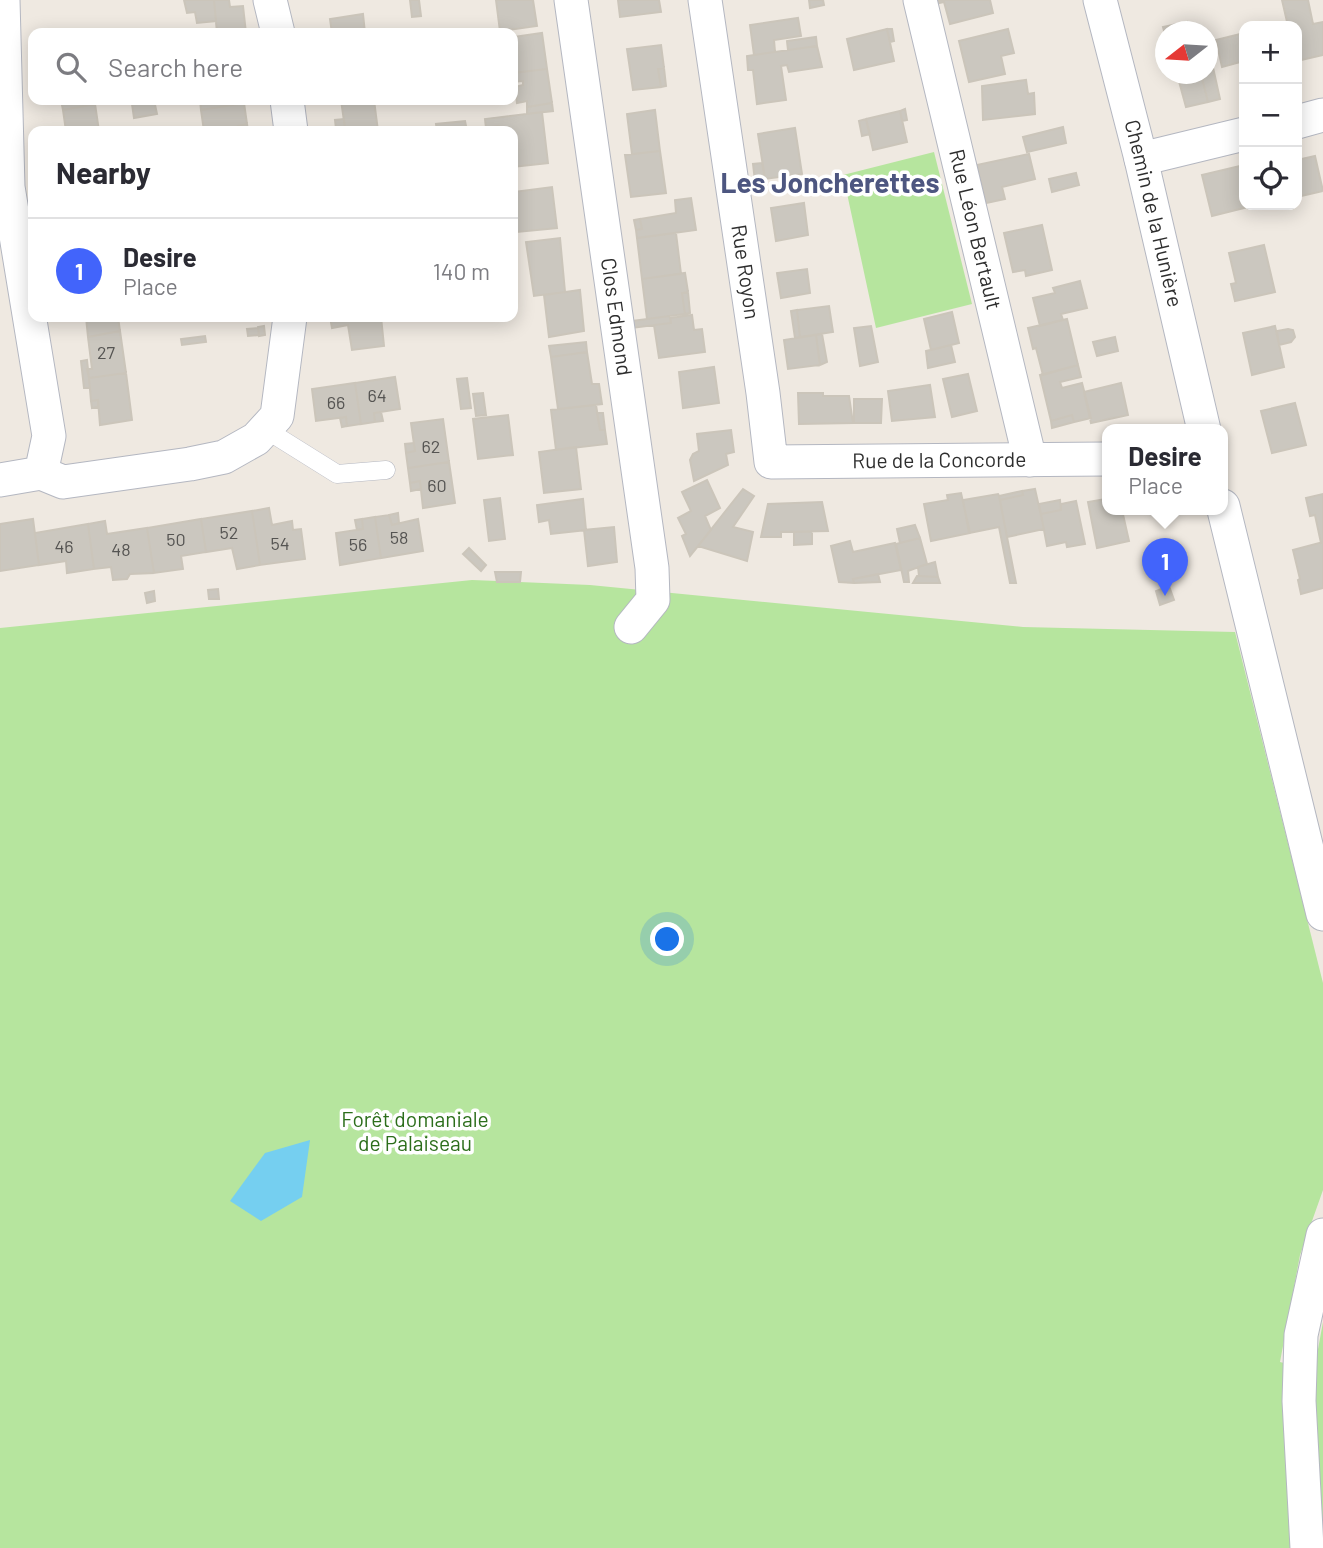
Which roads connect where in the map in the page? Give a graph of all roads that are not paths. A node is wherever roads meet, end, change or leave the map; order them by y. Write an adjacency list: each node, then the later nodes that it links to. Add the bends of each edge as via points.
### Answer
1 (3, 0): 14 (street, via 8,187)
2 (270, 0): 7 (street)
3 (571, 0): 26 (street, Clos Edmond, via 652,568 653,600)
4 (705, 0): 21 (street, Rue Royon)
5 (920, 0): 20 (street, Rue Léon Bertault)
6 (1100, 0): 13 (street, Chemin de la Hunière)
7 (277, 28)
8 (288, 105): 11 (street)
9 (1323, 116): 10 (street)
10 (1302, 121)
11 (290, 126)
12 (1239, 135): 13 (street)
13 (1141, 159): 17 (street, Chemin de la Hunière)
14 (28, 308)
15 (30, 322): 23 (street, via 49,436)
16 (289, 322): 18 (street, via 277,416)
17 (1203, 424)
18 (265, 429): 22 (lane, via 337,474); 23 (street, via 256,439 223,447 190,464 63,482)
19 (1102, 459): 20 (street, Rue de la Concorde)
20 (1030, 460): 21 (street, Rue de la Concorde)
21 (771, 463)
22 (386, 470)
23 (41, 473): 24 (street)
24 (0, 480)
25 (1225, 515): 27 (street)
26 (631, 627)
27 (1323, 914)
28 (1323, 1235): 29 (street, via 1301,1335 1299,1401)
29 (1307, 1548)

